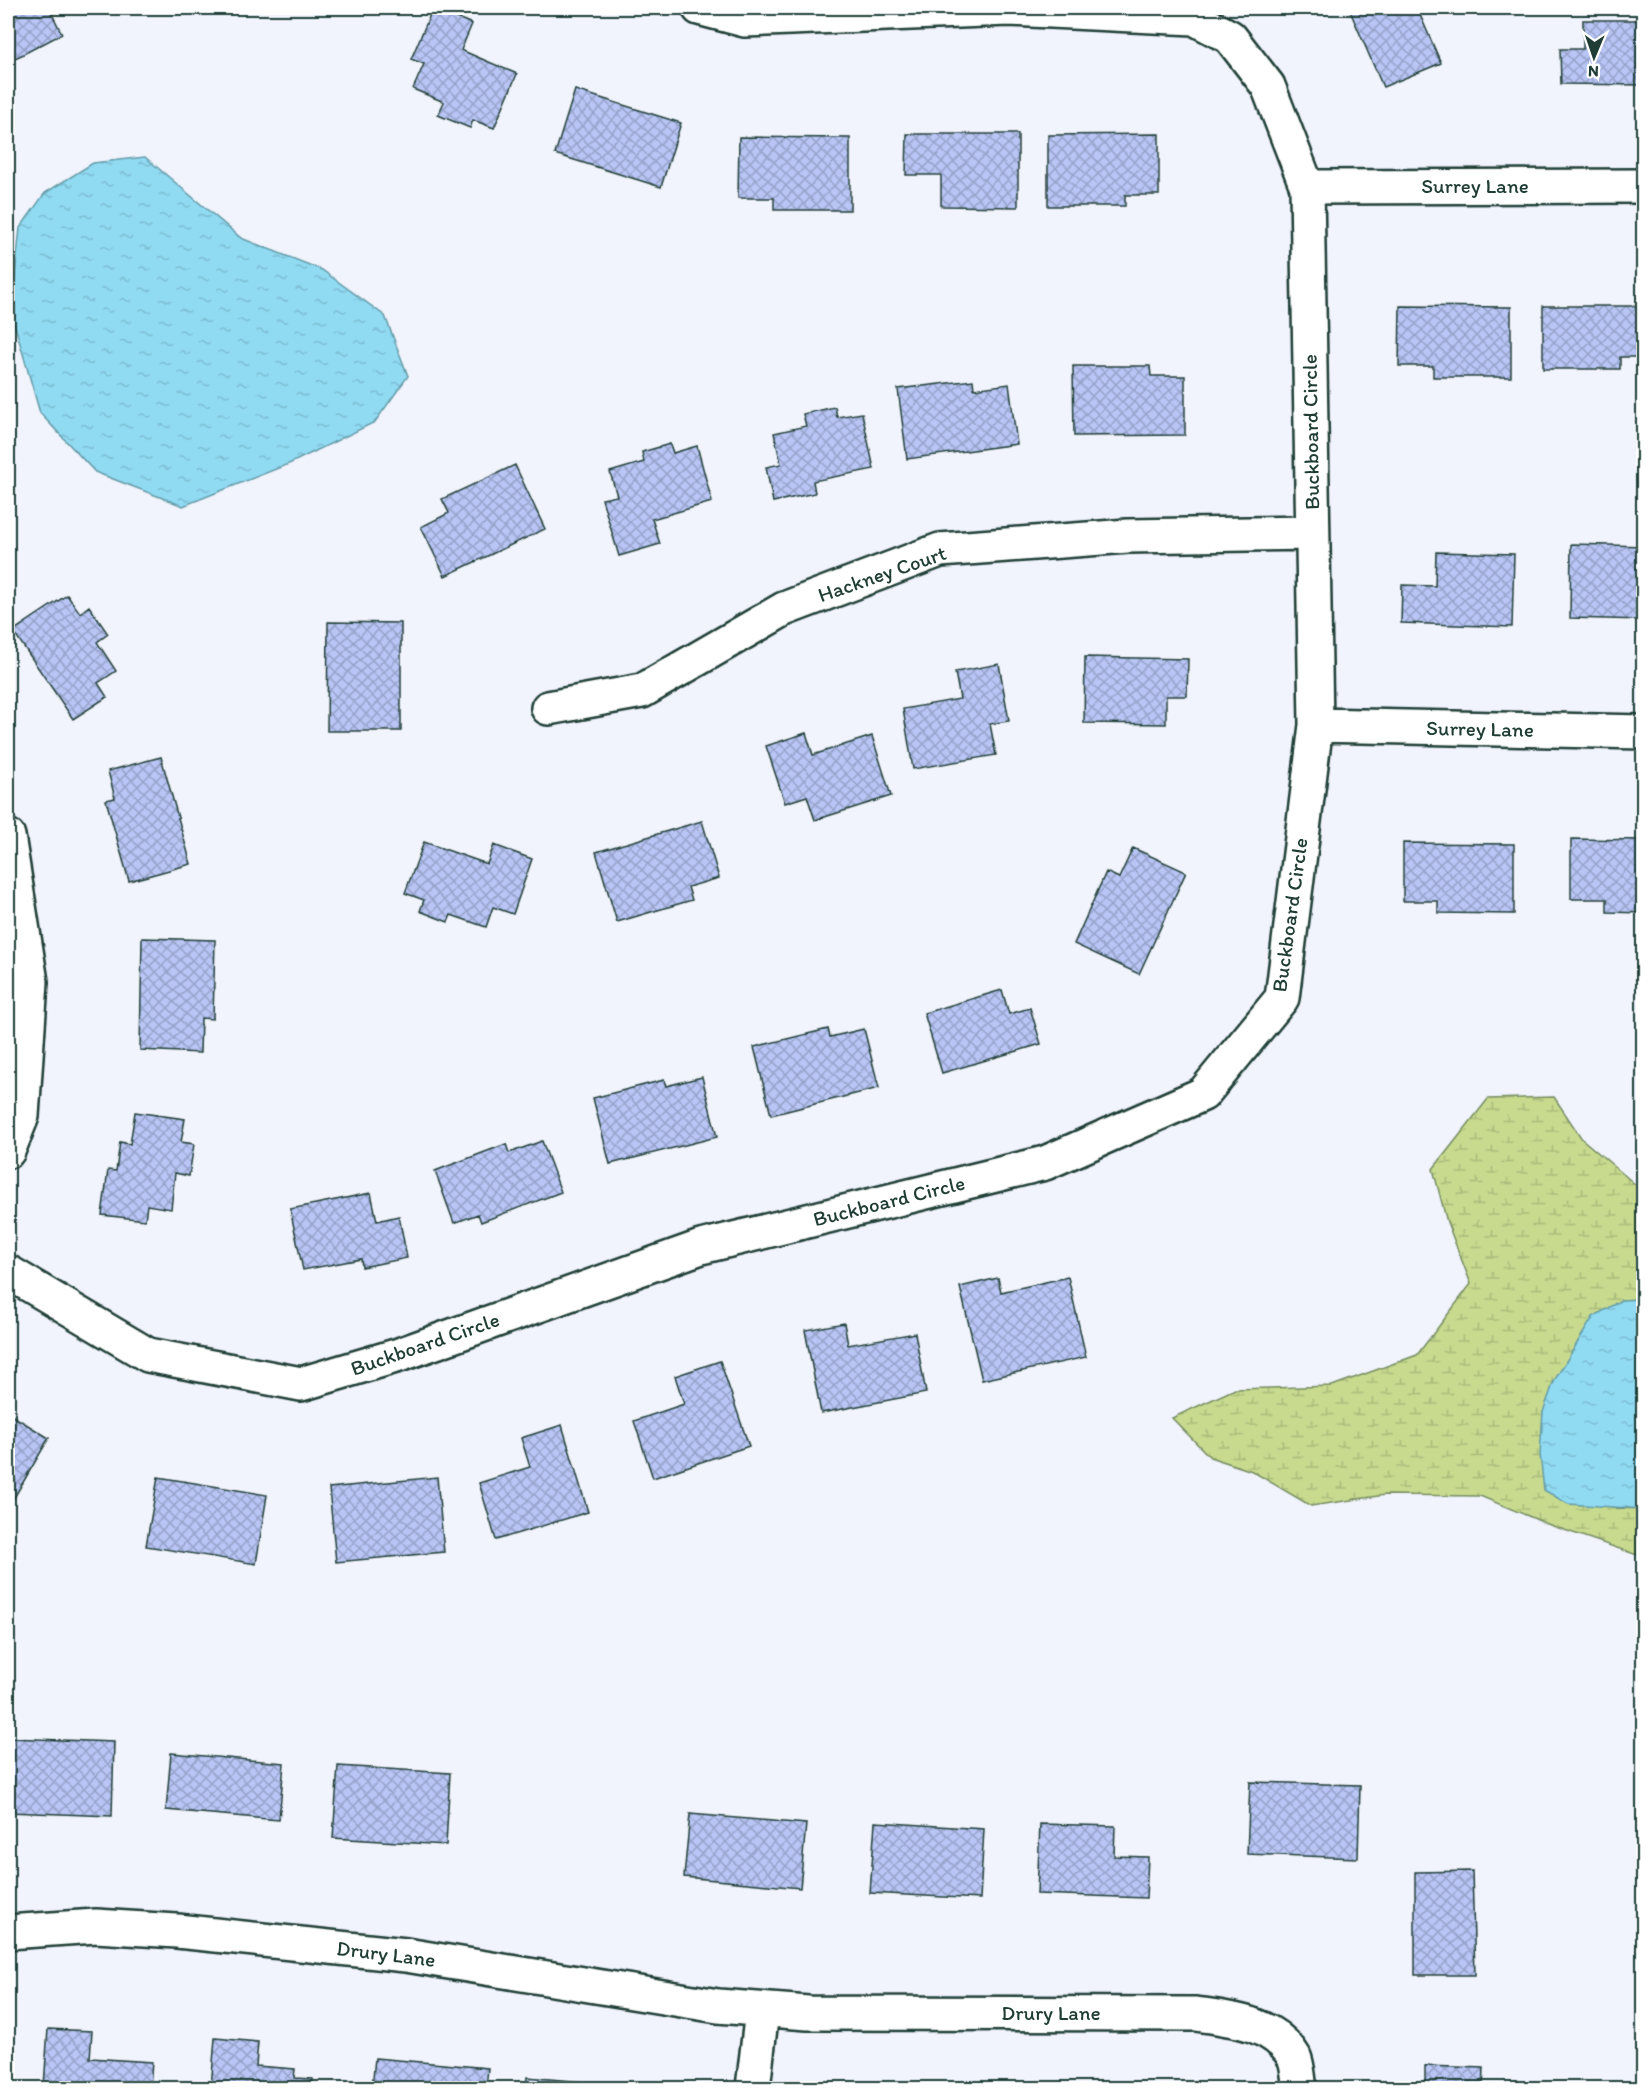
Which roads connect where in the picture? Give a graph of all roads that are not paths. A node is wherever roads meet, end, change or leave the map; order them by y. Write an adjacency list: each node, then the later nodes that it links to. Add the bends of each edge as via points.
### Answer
1 (699, 8): 3 (street, Buckboard Circle, via 744,20 1008,9 1194,18 1230,37 1268,86)
2 (1644, 186): 3 (street, Surrey Lane)
3 (1307, 187): 4 (street, Buckboard Circle)
4 (1312, 533): 5 (street, Hackney Court, via 1128,536 939,550 784,609 642,691); 6 (street, Buckboard Circle)
5 (548, 708)
6 (1316, 725): 7 (street, Surrey Lane); 10 (street, Buckboard Circle, via 1282,998 1203,1094 1045,1163 701,1247 399,1355 301,1384 148,1355)
7 (1644, 732)
8 (8, 836): 9 (street, via 31,982 22,1116)
9 (8, 1150)
10 (8, 1272)
11 (8, 1932): 12 (street, Drury Lane, via 96,1926 177,1930 406,1955)
12 (762, 2010): 13 (street); 14 (street, Drury Lane, via 1142,2013 1240,2020 1270,2032 1294,2058)
13 (753, 2088)
14 (1300, 2088)

